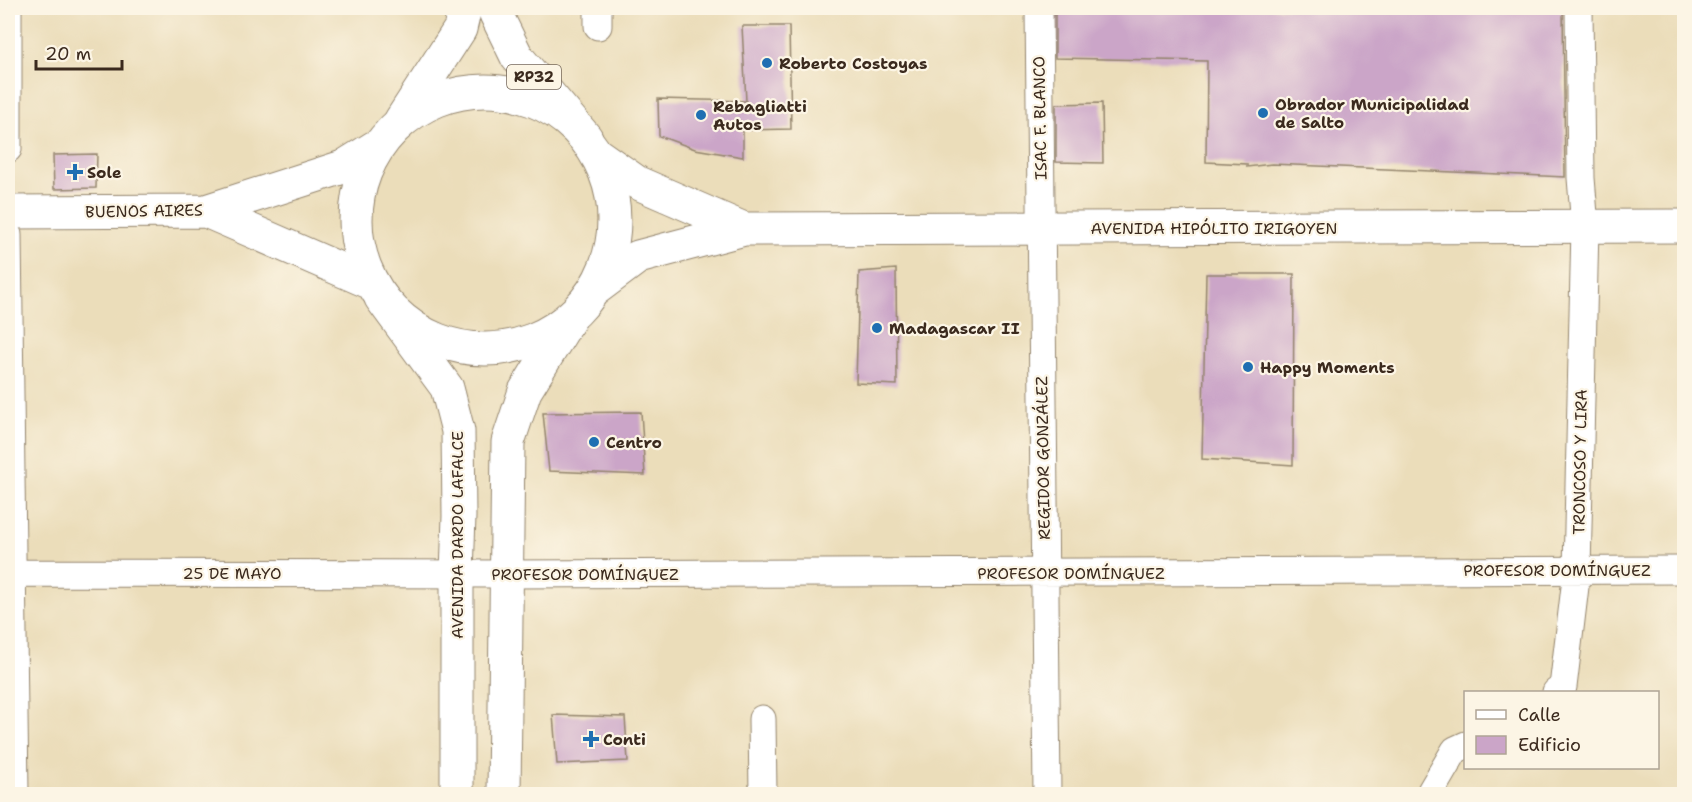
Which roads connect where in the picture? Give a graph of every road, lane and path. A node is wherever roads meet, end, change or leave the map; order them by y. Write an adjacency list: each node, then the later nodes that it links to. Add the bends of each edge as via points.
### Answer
1 (8, 8): 9 (street)
2 (465, 8): 6 (street, RP32, via 460,29)
3 (495, 8): 7 (street, RP32, via 518,57)
4 (1039, 8): 15 (street, ISAC F. BLANCO)
5 (1579, 8): 13 (street, TRONCOSO Y LIRA)
6 (401, 120): 7 (street, RP32, via 438,98 478,90 519,94 556,111); 8 (street, RP32)
7 (592, 146): 14 (street, AVENIDA HIPÓLITO IRIGOYEN, via 638,183); 18 (street, RP32, via 611,188 615,223 609,258)
8 (375, 147): 10 (street, BUENOS AIRES, via 343,167); 17 (street, RP32, via 358,187 354,225 362,263)
9 (8, 149)
10 (206, 211): 11 (street, BUENOS AIRES); 17 (street)
11 (8, 212)
12 (1684, 226): 13 (street, AVENIDA HIPÓLITO IRIGOYEN)
13 (1585, 227): 15 (street, AVENIDA HIPÓLITO IRIGOYEN); 20 (street, TRONCOSO Y LIRA)
14 (744, 229): 15 (street, AVENIDA HIPÓLITO IRIGOYEN); 18 (street, AVENIDA HIPÓLITO IRIGOYEN, via 638,257)
15 (1041, 229): 23 (street, REGIDOR GONZÁLEZ)
16 (8, 235): 22 (street)
17 (374, 290): 19 (street, RP32, via 412,328 450,345 491,349 532,340); 24 (street, AVENIDA DARDO LAFALCE / RP32, via 447,388 458,431)
18 (594, 290): 19 (street, RP32)
19 (570, 318): 25 (street, RP32, via 525,391 508,441)
20 (1577, 570): 21 (street, PROFESOR DOMÍNGUEZ); 23 (street, PROFESOR DOMÍNGUEZ); 26 (street, TRONCOSO Y LIRA, via 1563,687)
21 (1684, 570)
22 (10, 573): 24 (street, 25 DE MAYO); 29 (street)
23 (1044, 573): 25 (street, PROFESOR DOMÍNGUEZ); 33 (street, REGIDOR GONZÁLEZ)
24 (458, 574): 25 (street, PROFESOR DOMÍNGUEZ); 30 (street, AVENIDA DARDO LAFALCE / RP32)
25 (506, 574): 31 (street, RP32)
26 (1558, 691)
27 (762, 718): 32 (street)
28 (1464, 746): 34 (street, via 1455,750)
29 (15, 795)
30 (458, 795)
31 (504, 795)
32 (763, 795)
33 (1047, 795)
34 (1431, 795)

